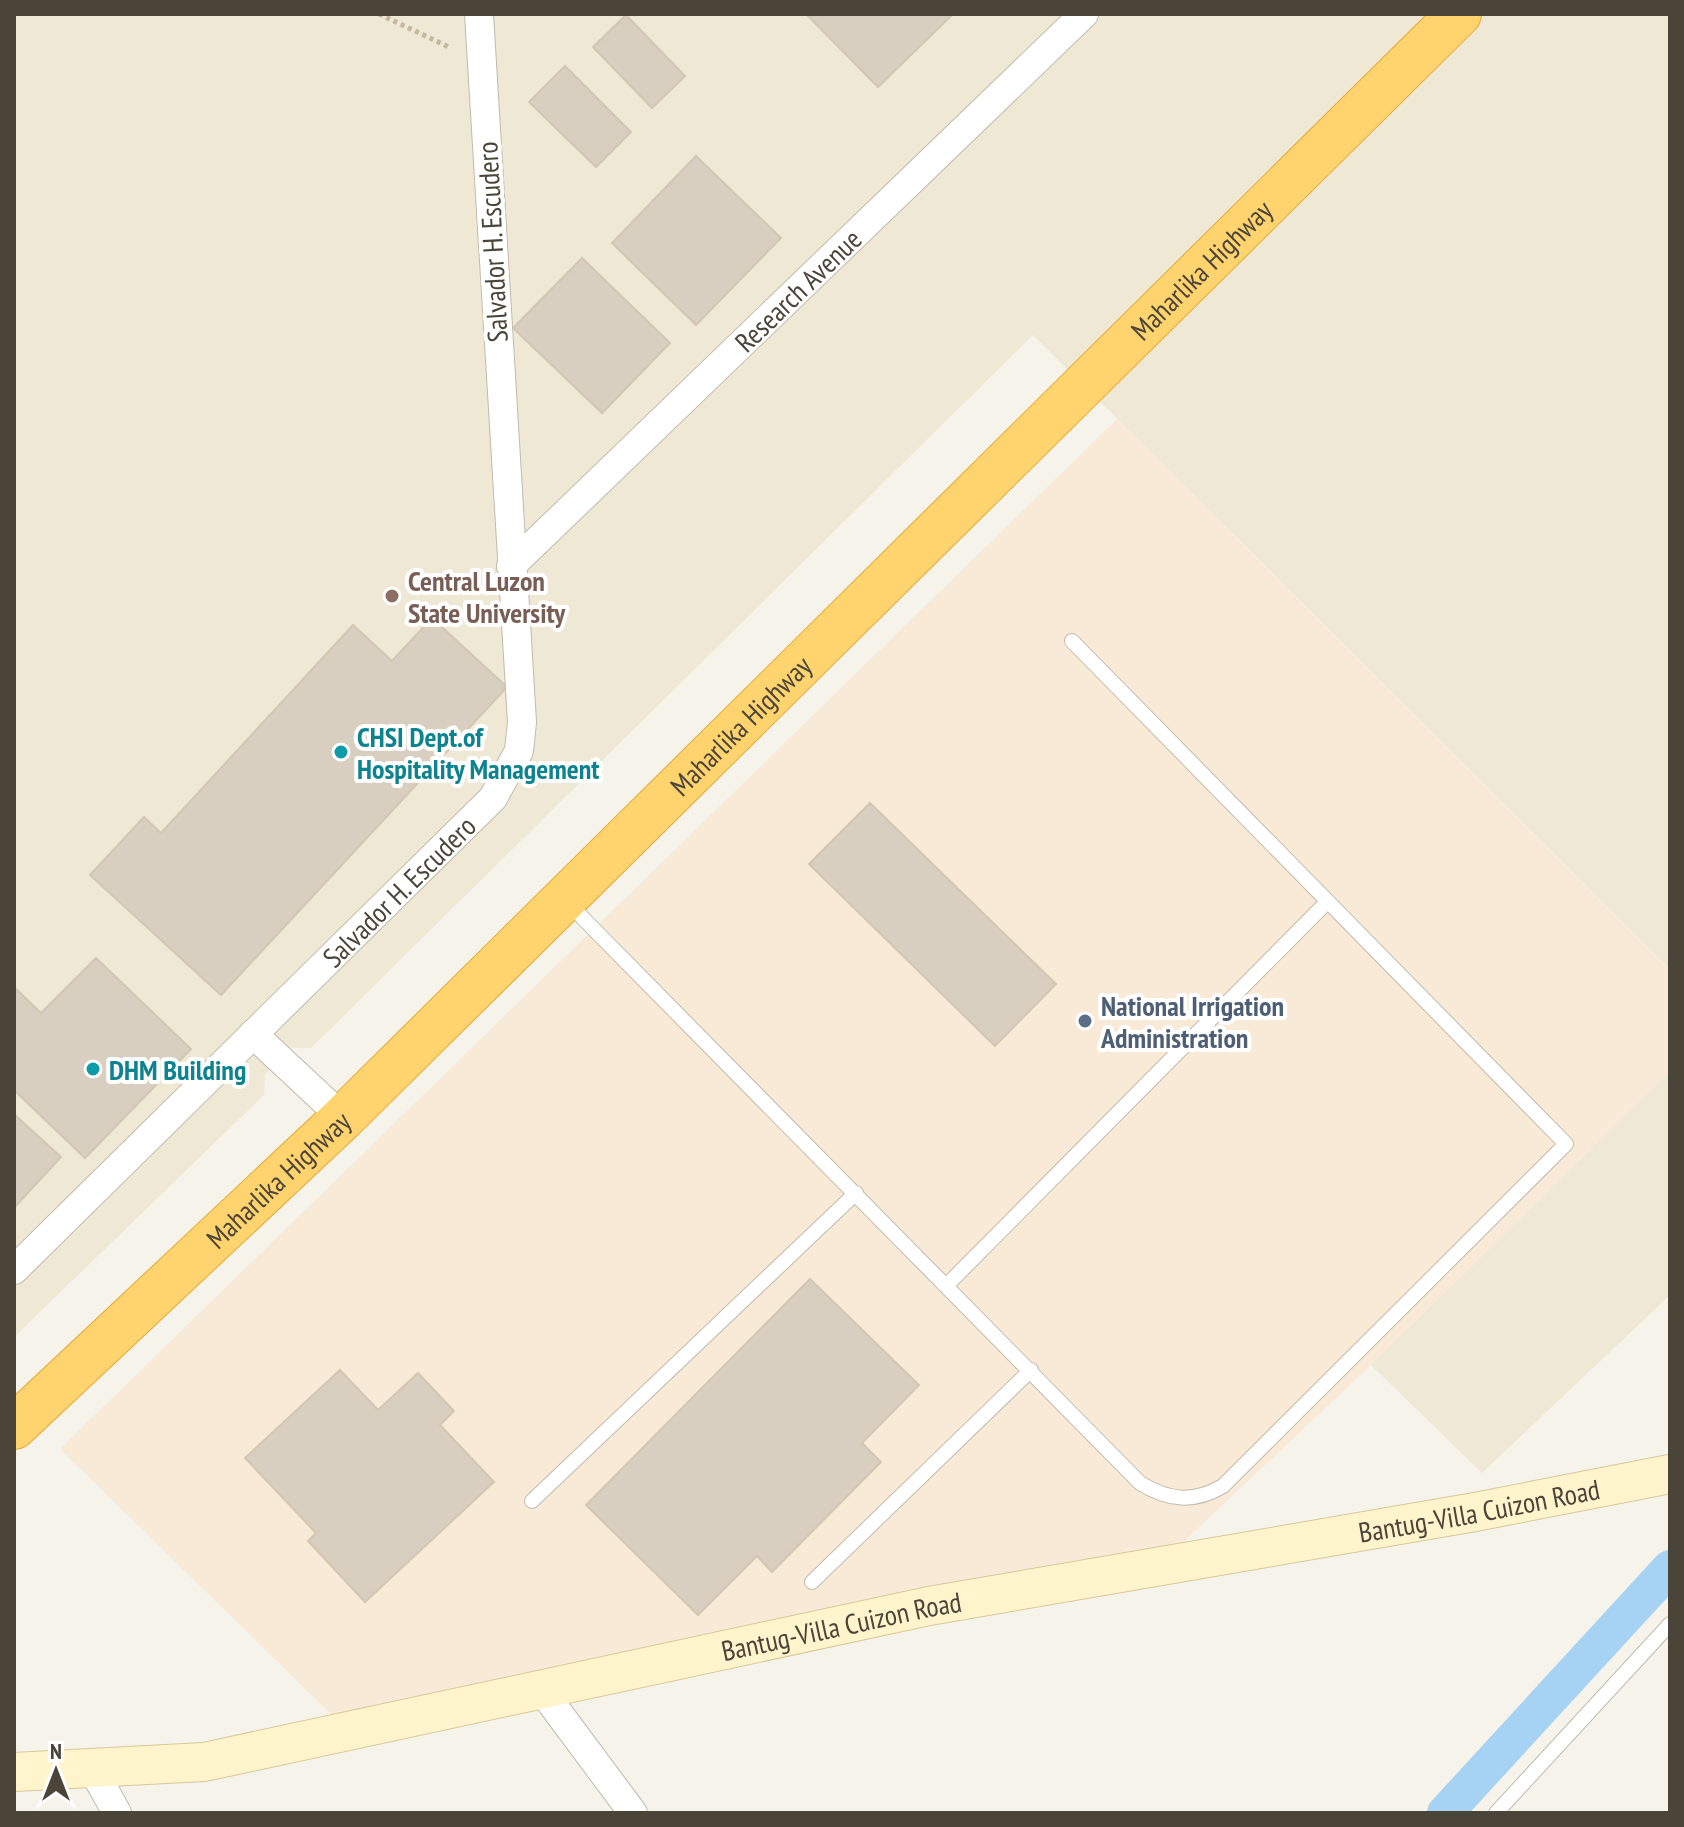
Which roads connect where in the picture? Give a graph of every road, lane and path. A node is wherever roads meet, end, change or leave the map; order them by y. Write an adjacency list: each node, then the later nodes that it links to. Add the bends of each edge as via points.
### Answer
1 (379, 14): 5 (path)
2 (479, 14): 5 (street, Salvador H. Escudero)
3 (1084, 14): 6 (street, Research Avenue)
4 (1459, 14): 8 (highway, Maharlika Highway)
5 (482, 62): 6 (street, Salvador H. Escudero)
6 (511, 566): 10 (street, Salvador H. Escudero, via 522,722 519,751 508,775 493,798)
7 (1072, 641): 9 (lane)
8 (563, 898): 11 (highway, Maharlika Highway); 12 (lane)
9 (1326, 903): 14 (lane); 15 (lane, via 1566,1144 1223,1486 1205,1496 1173,1498 1140,1483)
10 (253, 1034): 11 (street); 13 (street, Salvador H. Escudero)
11 (343, 1118): 16 (highway, Maharlika Highway)
12 (856, 1193): 14 (lane); 18 (lane)
13 (14, 1270)
14 (947, 1285): 15 (lane)
15 (1031, 1370): 19 (lane)
16 (14, 1427)
17 (1670, 1474): 21 (street, Bantug-Villa Cuizon Road, via 929,1606)
18 (532, 1501)
19 (812, 1582)
20 (1670, 1624): 26 (lane)
21 (540, 1688): 22 (street, Bantug-Villa Cuizon Road, via 204,1762); 25 (street)
22 (92, 1768): 23 (street, Bantug-Villa Cuizon Road); 24 (street)
23 (14, 1772)
24 (117, 1813)
25 (633, 1813)
26 (1496, 1813)

